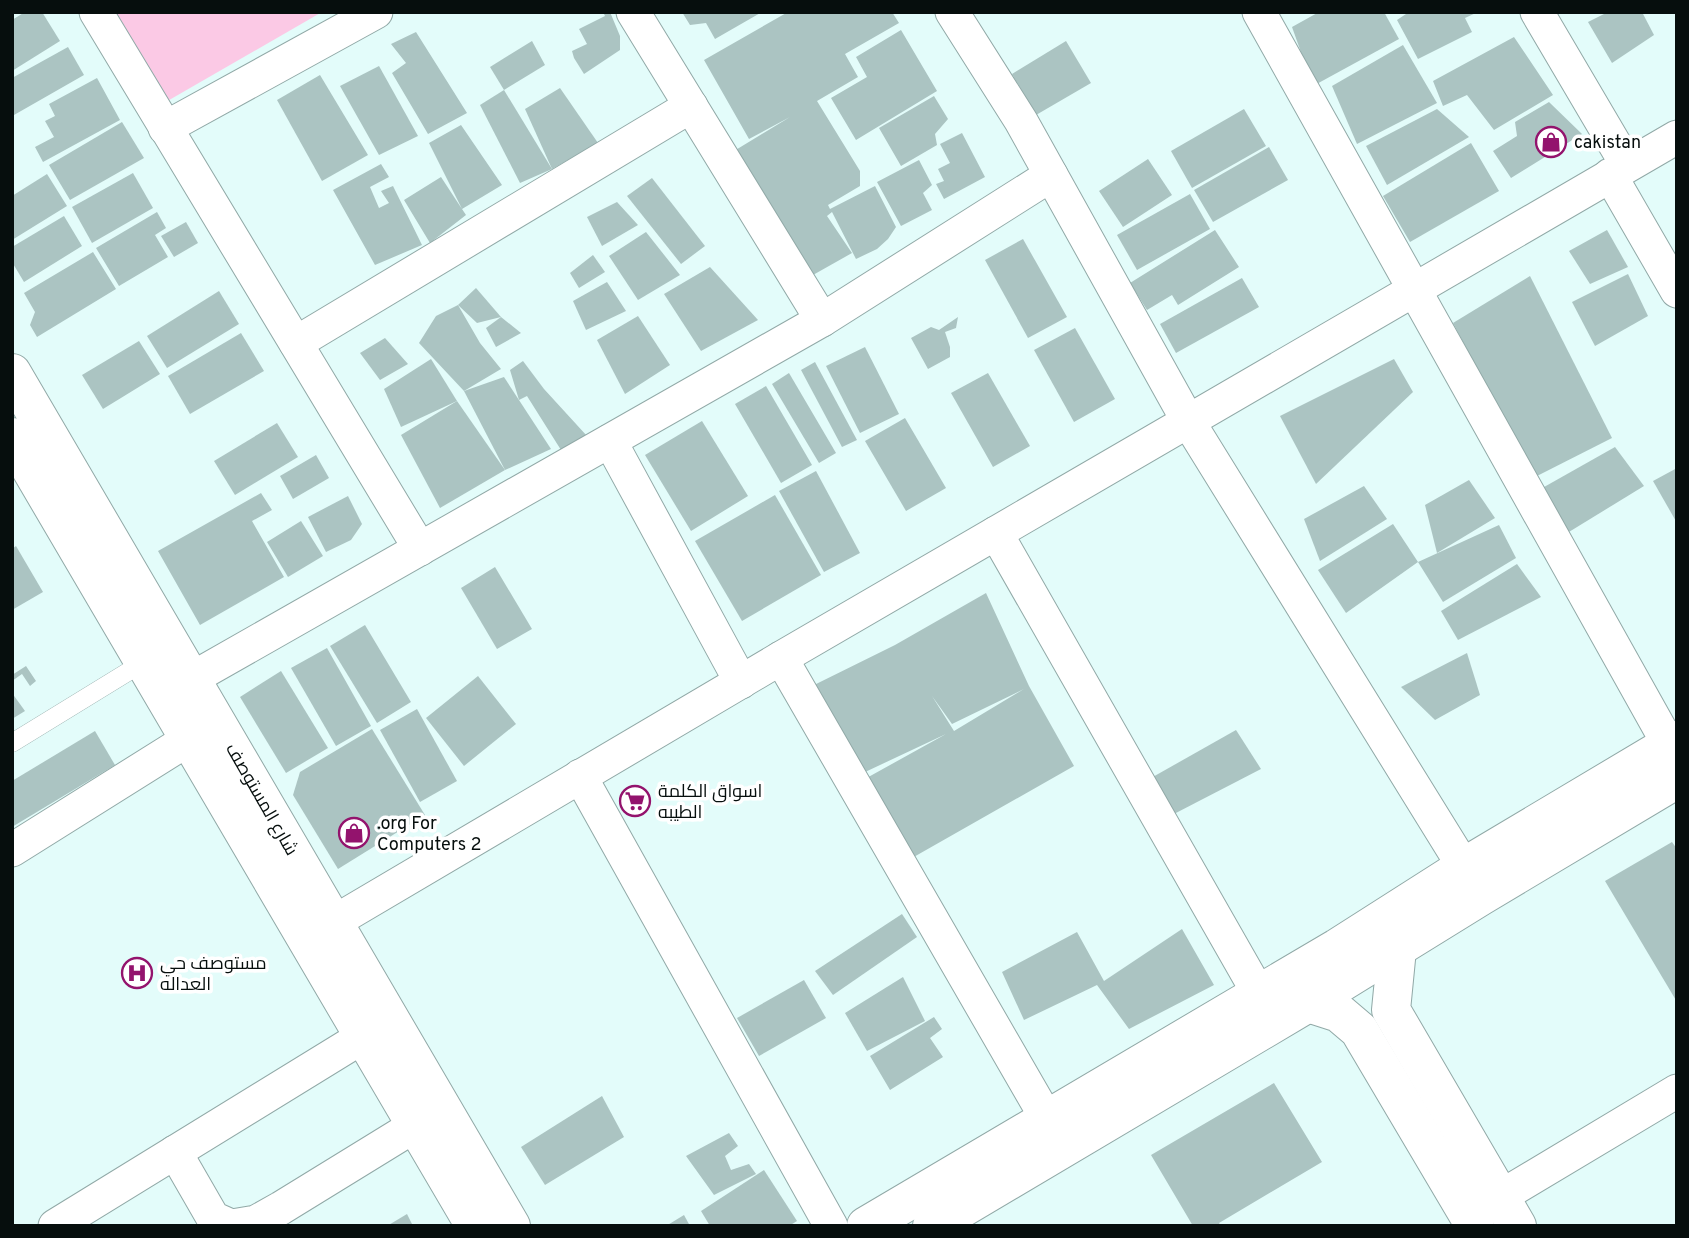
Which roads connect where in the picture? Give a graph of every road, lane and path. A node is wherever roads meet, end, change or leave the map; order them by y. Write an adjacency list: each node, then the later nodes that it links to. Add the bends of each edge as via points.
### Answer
1 (96, 12): 8 (street)
2 (376, 12): 8 (street)
3 (633, 12): 7 (street)
4 (952, 12): 11 (street)
5 (1259, 12): 12 (street)
6 (1537, 12): 10 (street)
7 (691, 106): 14 (street); 15 (street)
8 (165, 128): 15 (street)
9 (1677, 137): 10 (street)
10 (1618, 170): 12 (street); 13 (street)
11 (1051, 175): 14 (street); 17 (street)
12 (1414, 289): 17 (street); 29 (street)
13 (1677, 291)
14 (822, 320): 19 (street)
15 (296, 343): 22 (street)
16 (12, 373): 20 (street, شارع المستوصف)
17 (1188, 421): 21 (street); 32 (street)
18 (12, 438): 20 (street, شارع المستوصف)
19 (610, 441): 22 (street); 26 (street)
20 (84, 527): 24 (street, شارع المستوصف); 25 (street, شارع المستوصف)
21 (996, 533): 23 (street); 35 (street)
22 (420, 550): 25 (street)
23 (781, 658): 26 (street); 41 (street)
24 (144, 662): 27 (street, شارع المستوصف); 28 (lane)
25 (191, 679): 33 (street, شارع المستوصف)
26 (741, 682): 30 (street)
27 (189, 739): 31 (street); 39 (street, شارع المستوصف)
28 (12, 743)
29 (1675, 756): 32 (street); 34 (street, via 1481,895)
30 (580, 776): 33 (street); 49 (street)
31 (12, 850)
32 (1464, 867): 35 (street)
33 (334, 922): 48 (street, شارع المستوصف)
34 (1396, 949): 36 (street); 37 (street)
35 (1259, 994): 41 (street)
36 (1308, 1003): 38 (street, via 1339,1013); 51 (street)
37 (1391, 1010): 38 (street); 44 (street)
38 (1359, 1030): 44 (street)
39 (364, 1036): 42 (street, شارع المستوصف); 43 (street)
40 (1677, 1091): 44 (street)
41 (1047, 1119): 50 (street)
42 (416, 1125): 46 (street, via 256,1222); 47 (street, شارع المستوصف)
43 (174, 1152): 45 (street); 46 (street, via 213,1218)
44 (1482, 1218)
45 (55, 1226)
46 (231, 1226)
47 (475, 1226)
48 (511, 1226)
49 (831, 1226)
50 (866, 1226)
51 (932, 1226)

